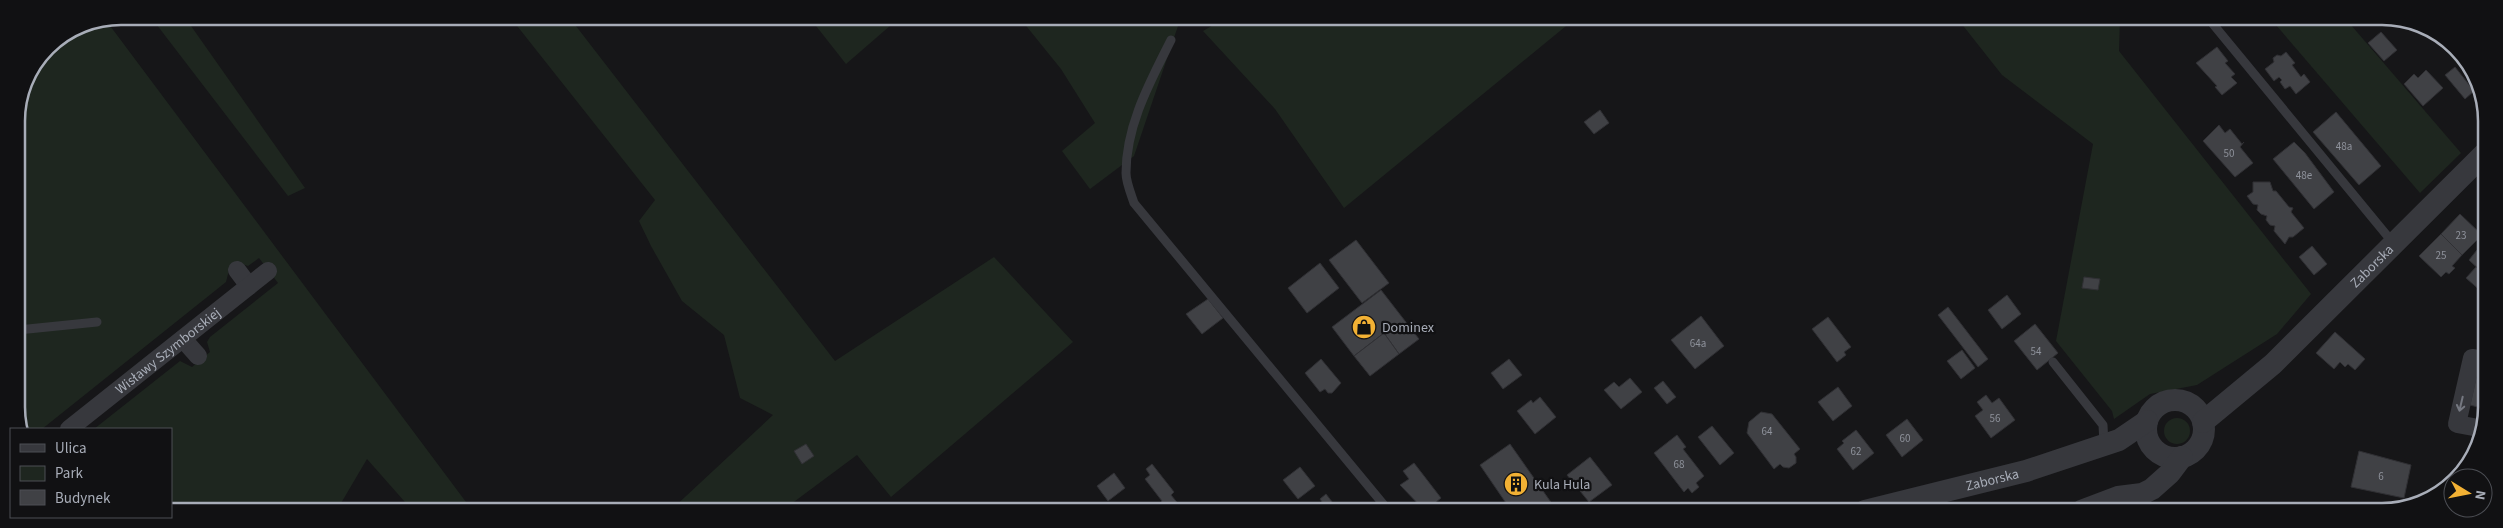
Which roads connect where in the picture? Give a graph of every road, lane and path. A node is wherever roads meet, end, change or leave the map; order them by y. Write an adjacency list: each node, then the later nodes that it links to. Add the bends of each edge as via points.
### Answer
1 (2214, 25): 4 (lane)
2 (1171, 40): 22 (lane, via 1146,91 1131,132 1126,175 1134,202)
3 (2478, 160): 4 (street, Zaborska)
4 (2395, 245): 14 (street, Zaborska, via 2273,364)
5 (237, 270): 7 (street)
6 (268, 271): 7 (street, Wisławy Szymborskiej)
7 (249, 286): 10 (street, Wisławy Szymborskiej)
8 (97, 322): 9 (lane)
9 (25, 329)
10 (183, 339): 11 (street); 17 (street, Wisławy Szymborskiej)
11 (198, 356)
12 (2478, 359): 16 (street, one-way to 16, via 2472,358 2457,424)
13 (2053, 362): 18 (lane, via 2102,425)
14 (2198, 414): 15 (street, via 2177,400 2168,401 2153,410); 20 (street, via 2204,431 2197,448)
15 (2148, 422): 18 (street, Zaborska); 19 (street, via 2147,435)
16 (2476, 427)
17 (70, 428)
18 (2111, 442): 19 (street, Zaborska); 23 (street, Zaborska, via 2026,471)
19 (2155, 449): 20 (street, via 2173,458); 21 (street, via 2144,477)
20 (2182, 457): 21 (street, via 2152,489 2142,494)
21 (2118, 497): 24 (street)
22 (1381, 503)
23 (1902, 503)
24 (2102, 503)

